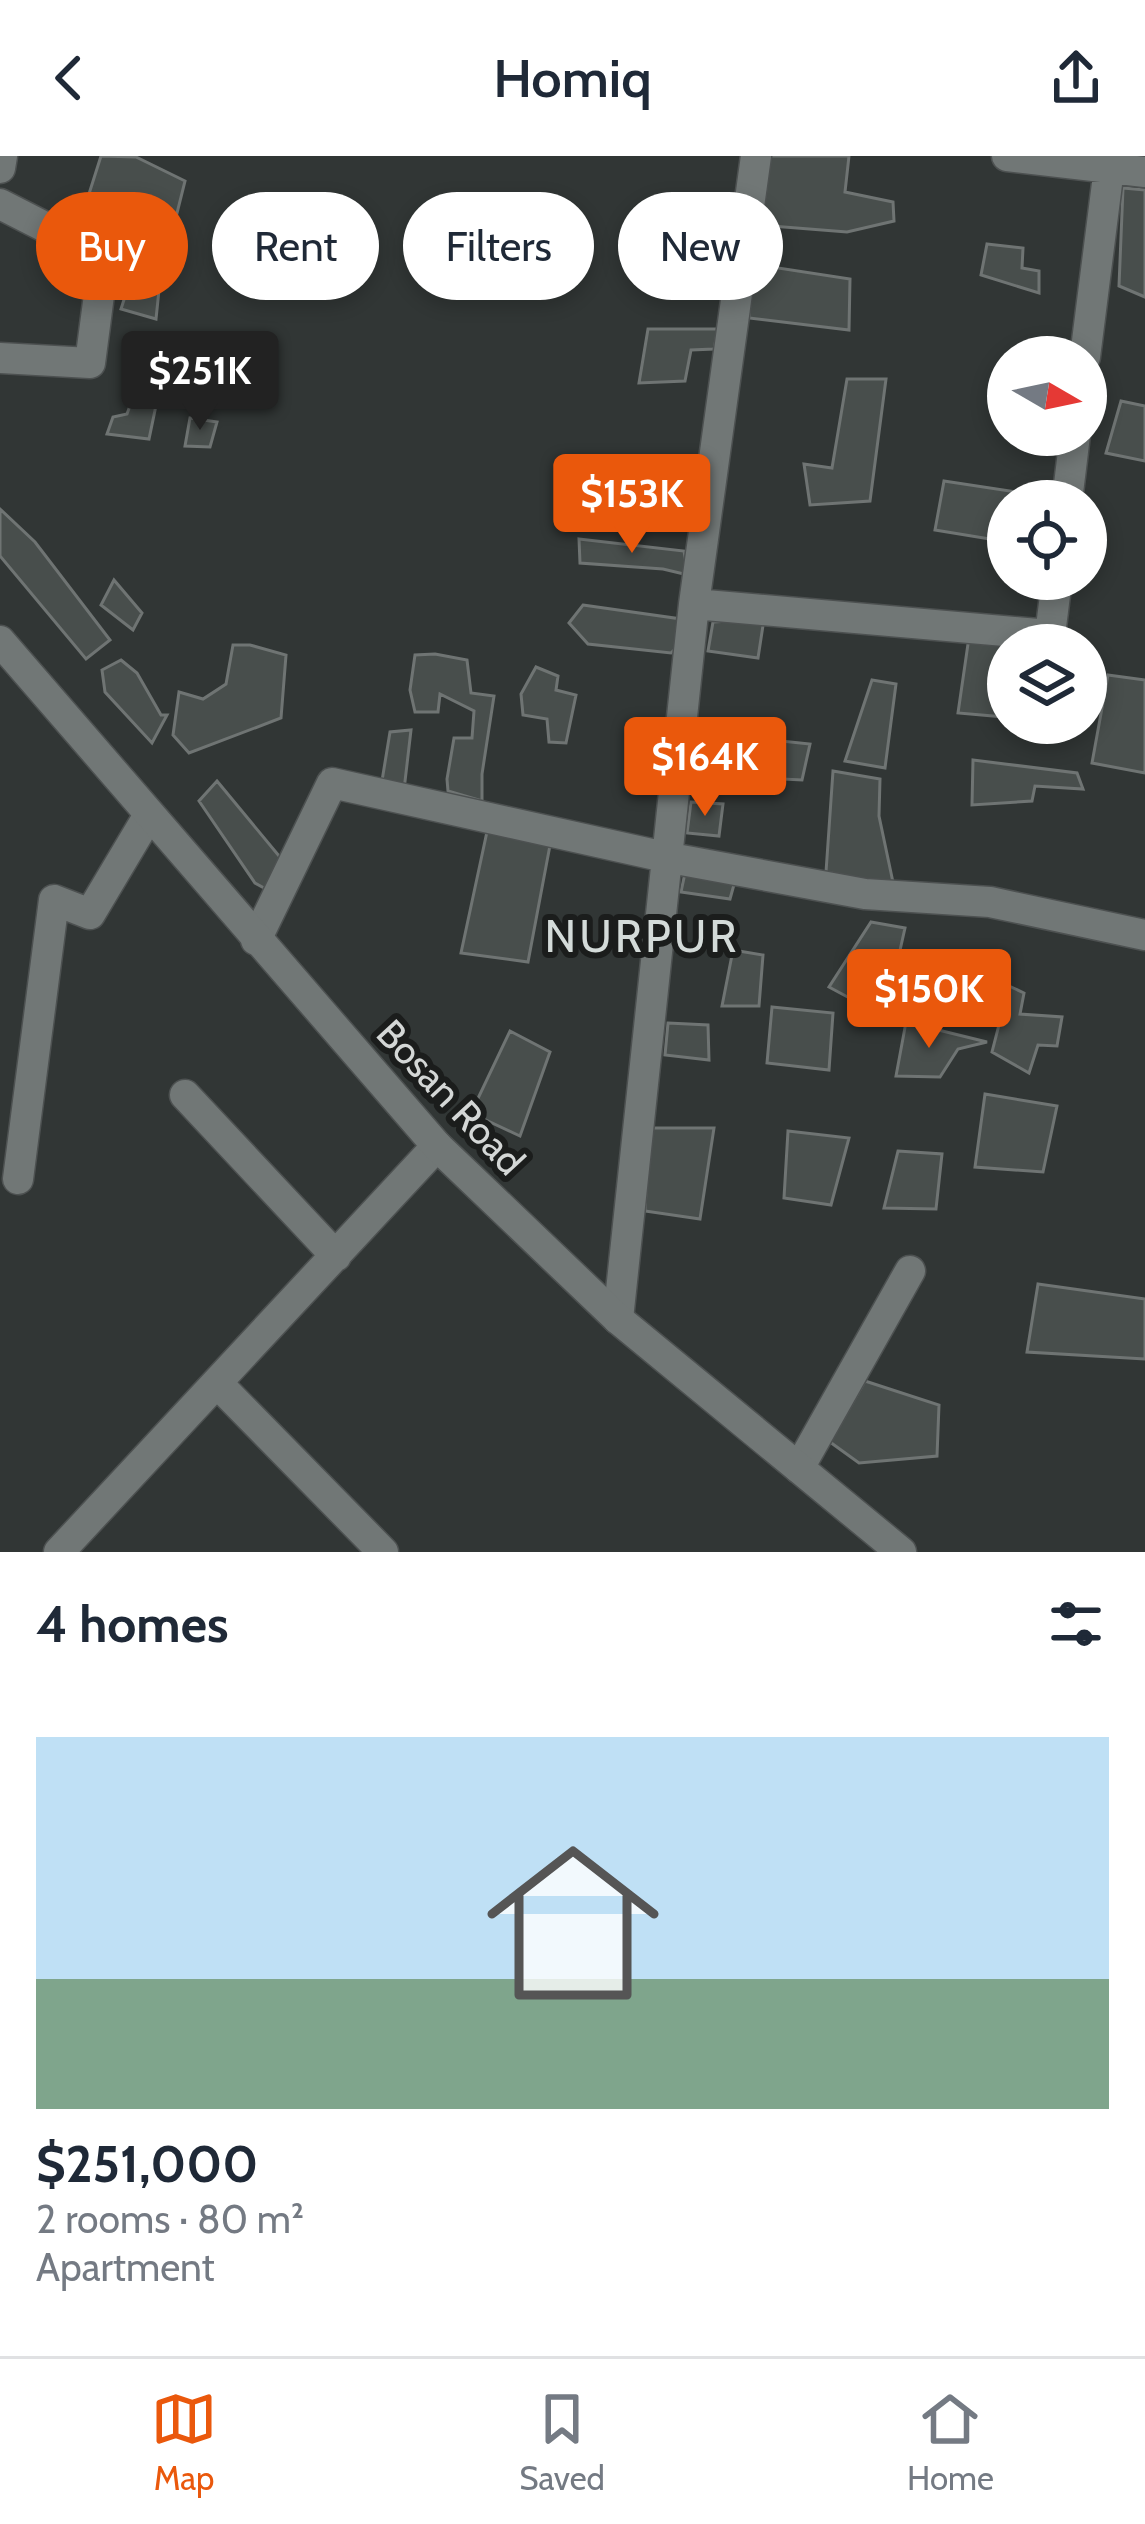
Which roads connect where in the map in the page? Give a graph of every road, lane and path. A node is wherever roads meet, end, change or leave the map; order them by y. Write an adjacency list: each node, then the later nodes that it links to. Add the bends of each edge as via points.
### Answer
1 (2, 156): 4 (street)
2 (756, 156): 11 (street)
3 (1006, 156): 5 (street)
4 (0, 168)
5 (1109, 168): 6 (street); 8 (street)
6 (1145, 172)
7 (0, 204): 9 (street, via 104,257 90,362)
8 (1088, 336)
9 (0, 358)
10 (1054, 600): 11 (street, via 1050,635)
11 (694, 604): 14 (street)
12 (0, 640): 13 (street, Bosan Road)
13 (149, 815): 16 (street, Bosan Road); 19 (street, via 90,914 54,900)
14 (665, 857): 15 (street, via 865,894 990,902); 16 (street, via 332,783); 22 (street)
15 (1145, 935)
16 (256, 940): 18 (street, Bosan Road)
17 (185, 1095): 20 (street)
18 (437, 1146): 20 (street); 22 (street, Bosan Road)
19 (18, 1178)
20 (336, 1256): 23 (street)
21 (910, 1270): 24 (street)
22 (618, 1319): 24 (street, Bosan Road)
23 (217, 1383): 25 (street); 26 (street)
24 (799, 1468): 27 (street, Bosan Road)
25 (59, 1552)
26 (383, 1552)
27 (901, 1552)

